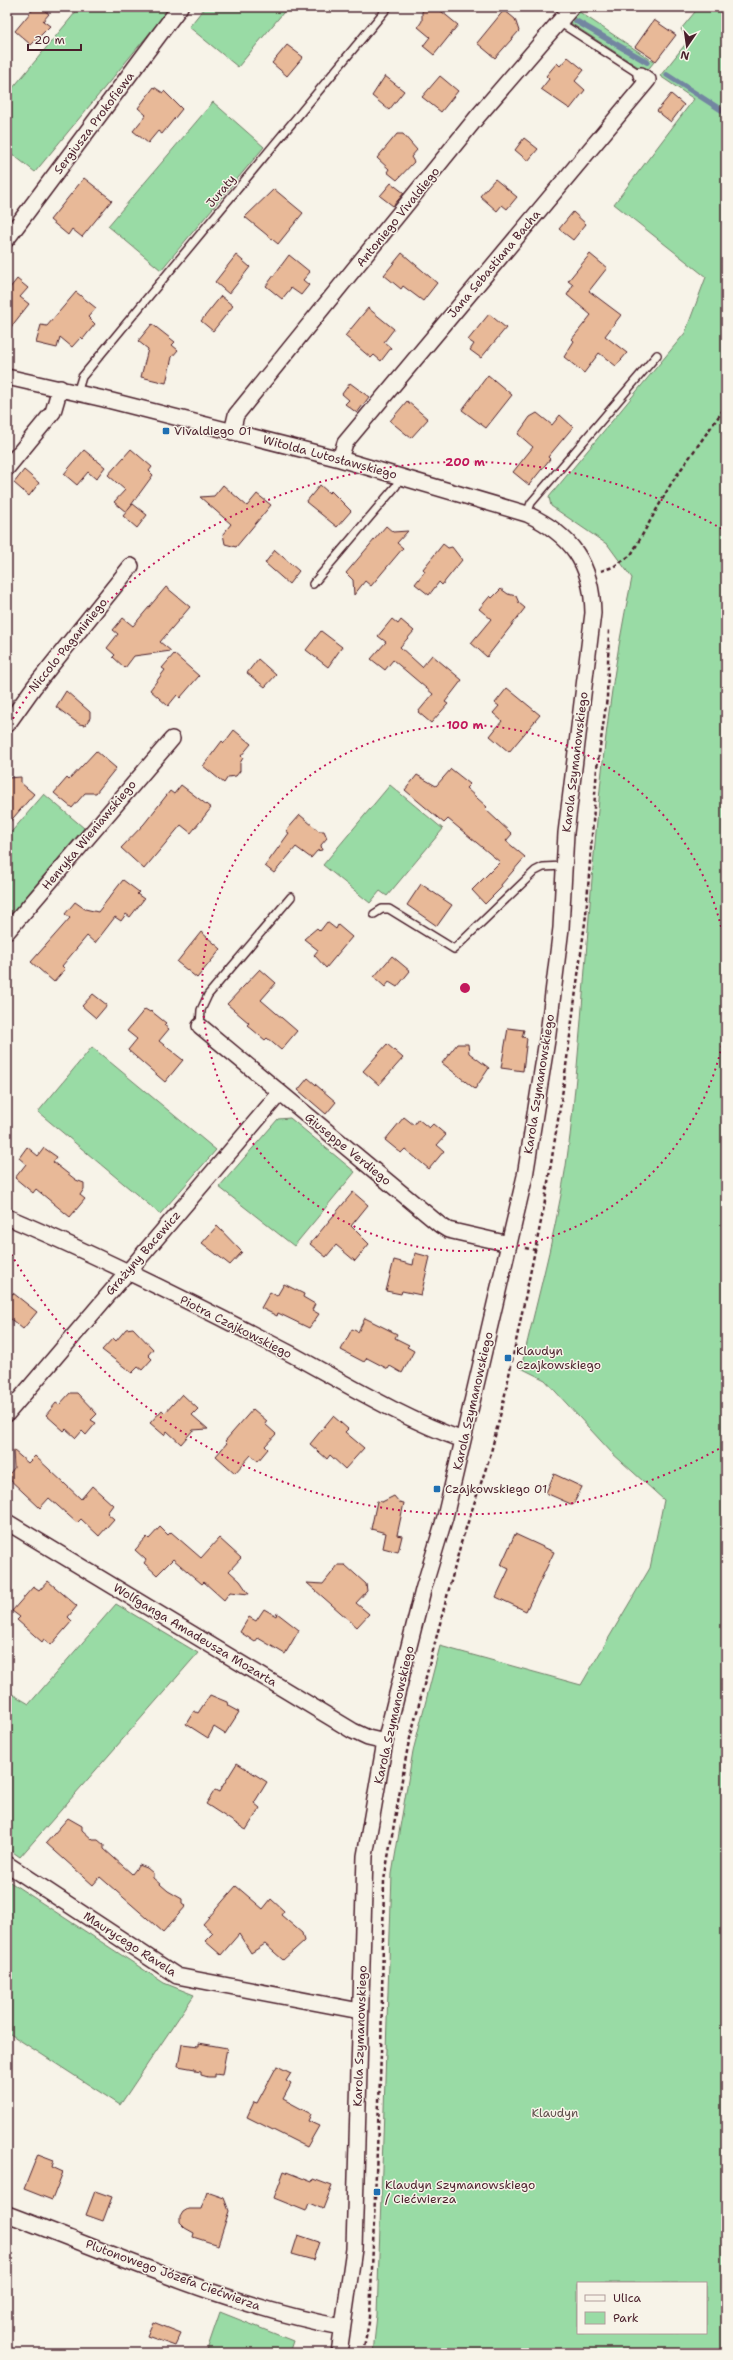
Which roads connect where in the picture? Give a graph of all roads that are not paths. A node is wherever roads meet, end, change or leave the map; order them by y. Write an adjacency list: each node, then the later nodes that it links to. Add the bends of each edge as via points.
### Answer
1 (180, 7): 6 (street, Sergiusza Prokofiewa)
2 (388, 7): 10 (lane, Juraty, via 82,377)
3 (572, 7): 4 (street, Antoniego Vivaldiego)
4 (559, 22): 5 (lane); 11 (street, Antoniego Vivaldiego, via 478,116 236,415)
5 (641, 75): 12 (street, Jana Sebastiana Bacha, via 648,80 345,443)
6 (7, 239)
7 (657, 355): 15 (lane, via 531,502)
8 (7, 377): 9 (street, Witolda Lutosławskiego)
9 (60, 388): 10 (street, Witolda Lutosławskiego); 13 (street, via 54,412)
10 (77, 393): 11 (street, Witolda Lutosławskiego)
11 (232, 432): 12 (street, Witolda Lutosławskiego)
12 (340, 459): 14 (street, Witolda Lutosławskiego)
13 (7, 468)
14 (400, 475): 15 (street, Witolda Lutosławskiego); 17 (lane, via 396,486)
15 (527, 514): 18 (street, Witolda Lutosławskiego, via 553,528 572,547 581,561 592,589)
16 (131, 566): 19 (street, Niccolo Paganiniego, via 34,687)
17 (313, 584)
18 (593, 613): 21 (street, Karola Szymanowskiego)
19 (7, 725)
20 (172, 739): 24 (street, Henryka Wieniawskiego)
21 (563, 866): 23 (lane, via 543,867 535,871 454,949 389,909 382,909); 28 (street, Karola Szymanowskiego, via 561,928 548,1034 525,1176)
22 (291, 897): 25 (lane, via 208,995 201,1010)
23 (374, 914)
24 (7, 932)
25 (200, 1026): 26 (street, Giuseppe Verdiego)
26 (280, 1093): 28 (street, Giuseppe Verdiego, via 440,1225 448,1230); 29 (street, Grażyny Bacewicz)
27 (7, 1217): 29 (street, Piotra Czajkowskiego)
28 (509, 1244): 31 (street, Karola Szymanowskiego)
29 (126, 1271): 30 (street, Grażyny Bacewicz); 31 (street, Piotra Czajkowskiego, via 423,1424)
30 (7, 1414)
31 (463, 1440): 33 (street, Karola Szymanowskiego)
32 (7, 1522): 33 (street, Wolfganga Amadeusza Mozarta, via 354,1731)
33 (385, 1742): 35 (street, Karola Szymanowskiego, via 365,1856)
34 (7, 1864): 35 (street, Maurycego Ravela, via 177,1976)
35 (360, 2010): 37 (street, Karola Szymanowskiego, via 354,2249)
36 (7, 2214): 37 (street, Plutonowego Józefa Ciećwierza, via 239,2300 309,2321)
37 (342, 2327): 38 (street, Karola Szymanowskiego)
38 (339, 2353)

